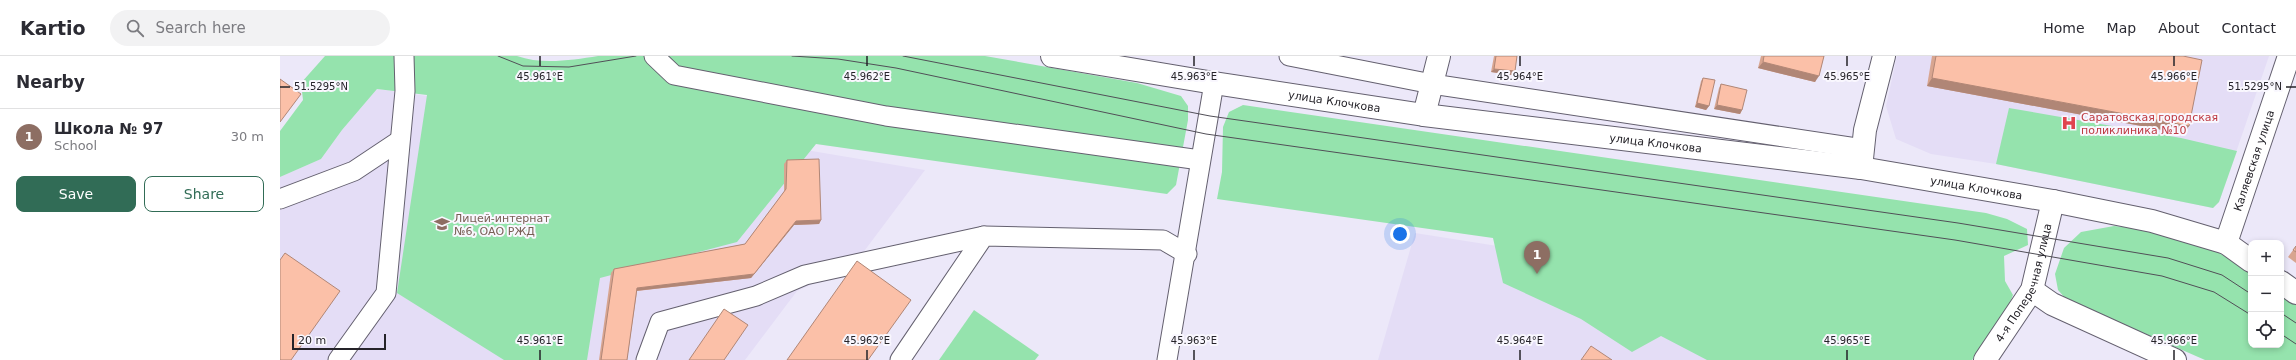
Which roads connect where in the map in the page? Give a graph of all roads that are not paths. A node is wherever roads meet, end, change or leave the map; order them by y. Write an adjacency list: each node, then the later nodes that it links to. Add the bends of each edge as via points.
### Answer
1 (404, 56): 11 (lane, via 405,91)
2 (654, 56): 13 (lane, via 674,75 886,116)
3 (1052, 56): 8 (street, улица Клочкова)
4 (1289, 56): 9 (lane)
5 (1439, 56): 9 (street)
6 (1884, 56): 12 (street, via 1865,130)
7 (2289, 56): 17 (street, Каляевская улица)
8 (1214, 83): 10 (street, улица Клочкова); 13 (lane)
9 (1432, 84): 10 (street); 12 (lane)
10 (1424, 115): 12 (street, улица Клочкова)
11 (399, 141): 14 (lane, via 354,171); 23 (lane, via 386,293)
12 (1862, 159): 15 (street, улица Клочкова)
13 (1200, 160): 18 (lane)
14 (280, 198)
15 (2053, 201): 17 (street, улица Клочкова, via 2152,221); 21 (street, 4-я Поперечная улица)
16 (984, 236): 18 (lane, via 1162,240); 24 (lane, via 805,275 756,296 660,322); 25 (lane)
17 (2226, 243): 19 (street, улица Клочкова)
18 (1187, 254): 26 (lane)
19 (2248, 259)
20 (2284, 284): 22 (street)
21 (2032, 290): 27 (street, 4-я Поперечная улица); 28 (street, via 2052,304)
22 (2296, 293)
23 (338, 360)
24 (646, 360)
25 (900, 360)
26 (1167, 360)
27 (1985, 360)
28 (2175, 360)

